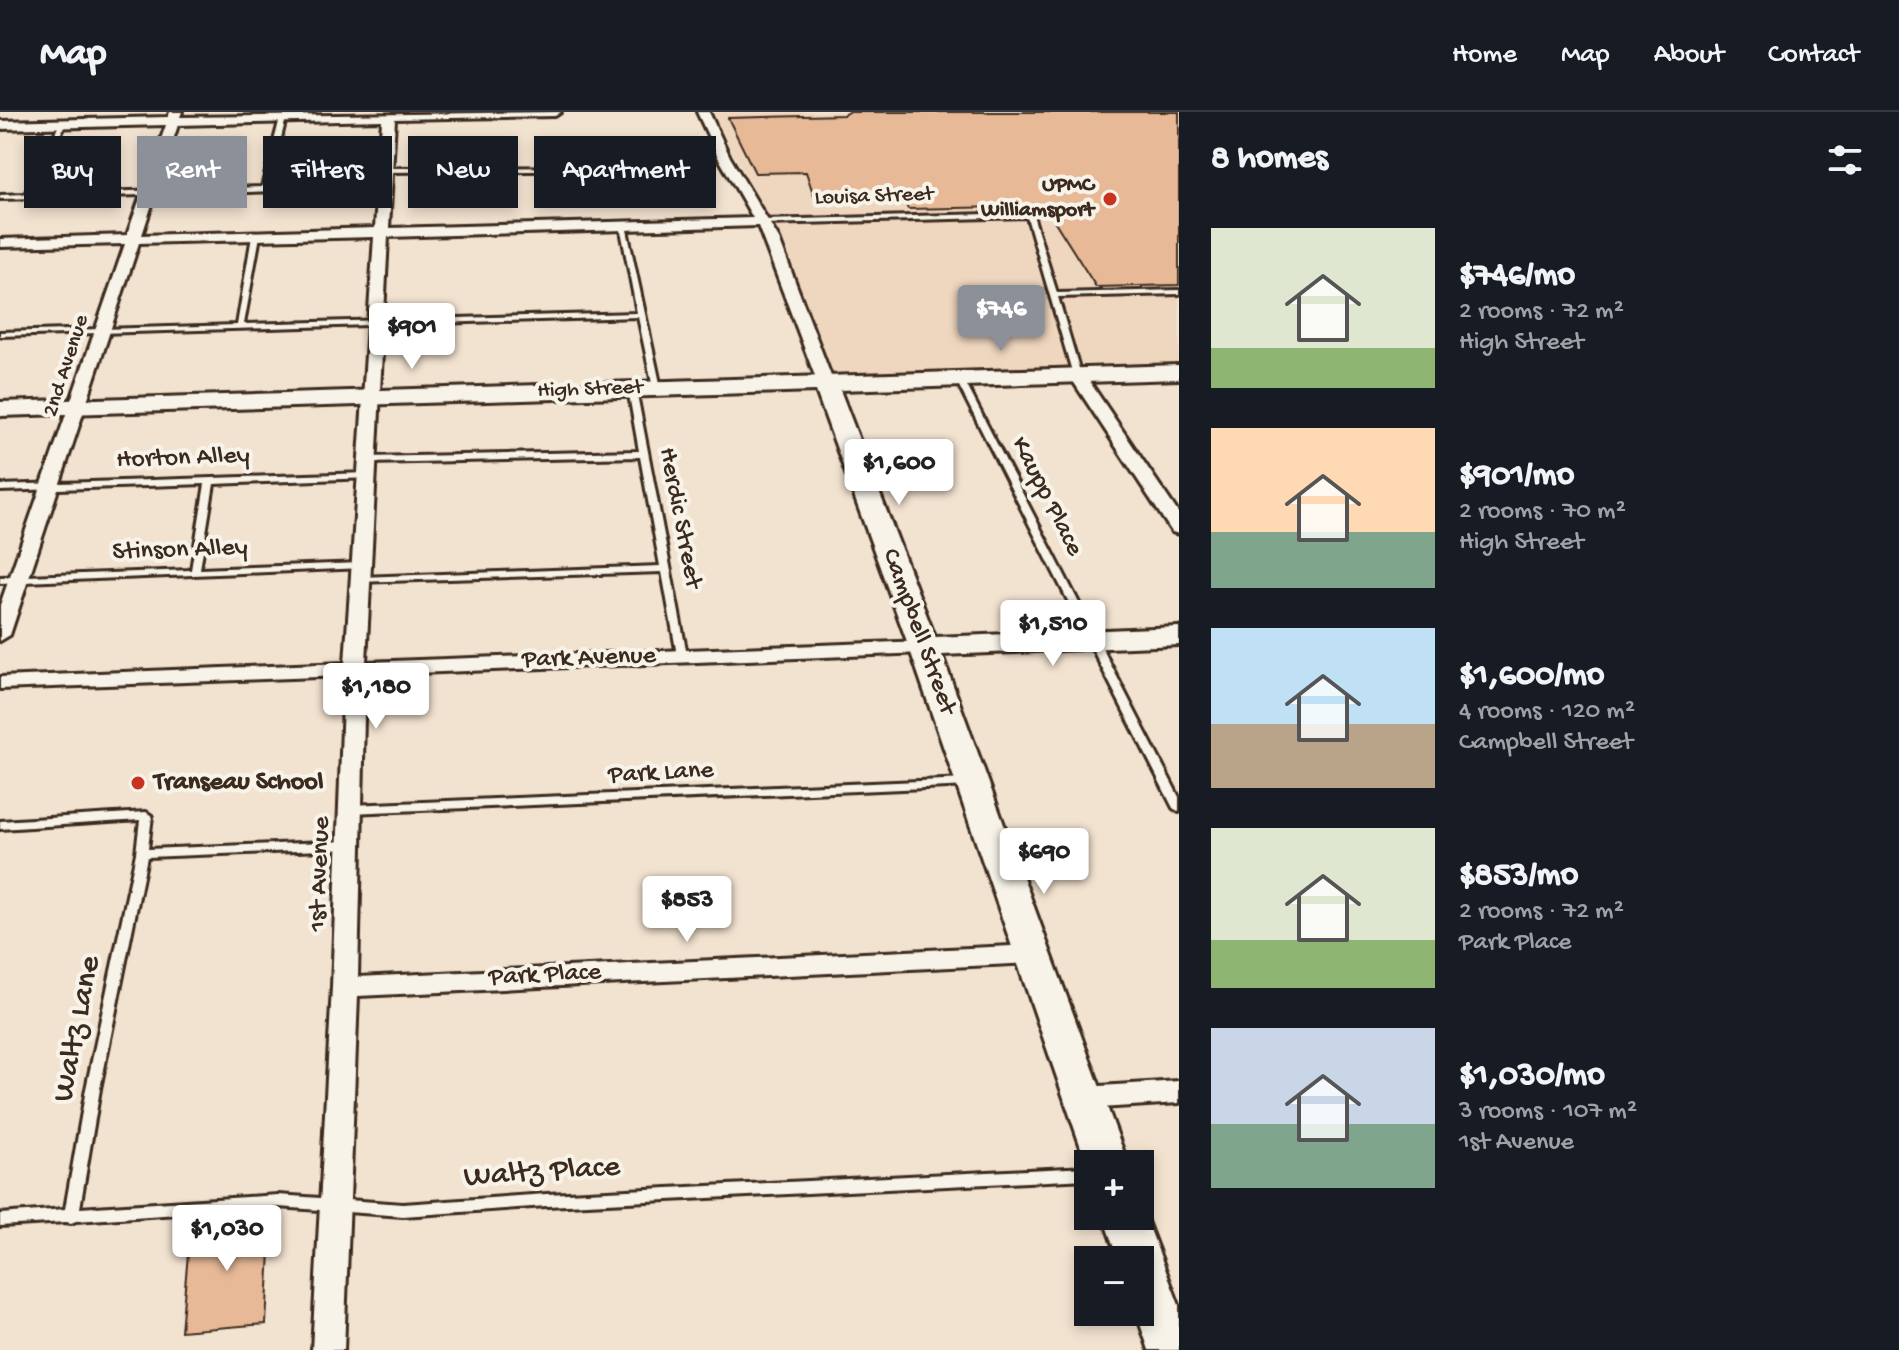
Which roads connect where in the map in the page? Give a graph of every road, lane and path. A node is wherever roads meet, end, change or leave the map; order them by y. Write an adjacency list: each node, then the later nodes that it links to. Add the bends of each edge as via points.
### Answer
1 (555, 112): 3 (street)
2 (703, 112): 18 (street, Campbell Street)
3 (389, 114): 5 (street); 11 (street, 1st Avenue)
4 (174, 116): 5 (street); 6 (street); 9 (street, 2nd Avenue)
5 (283, 118): 10 (lane)
6 (63, 123): 7 (street); 8 (lane)
7 (0, 125)
8 (57, 136)
9 (167, 136)
10 (278, 136)
11 (387, 136)
12 (534, 173): 13 (lane)
13 (392, 178)
14 (24, 196): 15 (lane)
15 (0, 197)
16 (142, 208): 22 (street, 2nd Avenue)
17 (383, 208): 20 (street, 1st Avenue)
18 (763, 222): 19 (street, Louisa Street); 25 (lane, Louisa Street, via 1030,215); 34 (street, Campbell Street)
19 (623, 225): 20 (street, Louisa Street); 26 (lane)
20 (382, 233): 21 (street, Louisa Street); 27 (street, 1st Avenue)
21 (256, 236): 22 (street, Louisa Street); 28 (lane)
22 (132, 240): 23 (street, Louisa Street); 29 (street, 2nd Avenue)
23 (2, 246)
24 (1179, 292): 25 (lane)
25 (1053, 295): 32 (lane)
26 (643, 315): 27 (lane); 35 (lane)
27 (377, 323): 28 (lane); 37 (street, 1st Avenue)
28 (240, 327): 29 (lane)
29 (102, 330): 30 (lane); 38 (street, 2nd Avenue)
30 (0, 334)
31 (1179, 372): 32 (street, High Street)
32 (1077, 375): 33 (street, High Street); 45 (street)
33 (959, 378): 34 (street, High Street); 53 (lane, Kaupp Place)
34 (826, 384): 35 (street, High Street); 54 (street, Campbell Street)
35 (657, 388): 36 (street, High Street)
36 (632, 389): 37 (street, High Street); 40 (lane, Herdic Street)
37 (373, 396): 38 (street, High Street); 41 (street, 1st Avenue)
38 (77, 406): 39 (street, High Street); 43 (street, 2nd Avenue)
39 (0, 409)
40 (645, 454): 41 (lane, Horton Alley); 46 (lane, Herdic Street)
41 (368, 468): 42 (lane, Horton Alley); 48 (street, 1st Avenue)
42 (210, 480): 43 (lane, Horton Alley); 47 (lane)
43 (49, 486): 44 (lane, Horton Alley); 49 (street, 2nd Avenue)
44 (0, 488)
45 (1179, 528)
46 (667, 569): 48 (lane, Stinson Alley); 55 (lane, Herdic Street)
47 (195, 572): 48 (lane, Stinson Alley); 49 (lane, Stinson Alley)
48 (360, 573): 56 (street, 1st Avenue)
49 (20, 579): 50 (lane, Stinson Alley); 51 (street, 2nd Avenue)
50 (0, 580)
51 (0, 635)
52 (1179, 636): 53 (street, Park Avenue)
53 (1093, 640): 54 (street, Park Avenue); 59 (lane, Kaupp Place)
54 (924, 647): 55 (street, Park Avenue); 58 (street, Campbell Street)
55 (682, 655): 56 (street, Park Avenue)
56 (355, 668): 57 (street, Park Avenue); 60 (street, 1st Avenue)
57 (0, 683)
58 (972, 783): 60 (lane, Park Lane); 64 (street, Campbell Street)
59 (1179, 808)
60 (351, 809): 62 (street, 1st Avenue)
61 (0, 825): 63 (lane, via 146,816)
62 (350, 845): 63 (lane); 65 (street, 1st Avenue)
63 (142, 853): 71 (lane, Waltz Lane)
64 (1033, 954): 65 (street, Park Place); 67 (street, Campbell Street)
65 (345, 987): 70 (street, 1st Avenue)
66 (1179, 1092): 67 (street)
67 (1084, 1098): 68 (street, Campbell Street)
68 (1102, 1150)
69 (1074, 1174): 70 (lane, Waltz Place, via 403,1210)
70 (333, 1207): 71 (lane, Waltz Place, via 278,1201); 74 (street, 1st Avenue)
71 (71, 1217): 72 (lane, Waltz Place)
72 (0, 1220)
73 (1130, 1230): 75 (street)
74 (328, 1350)
75 (1172, 1350)

